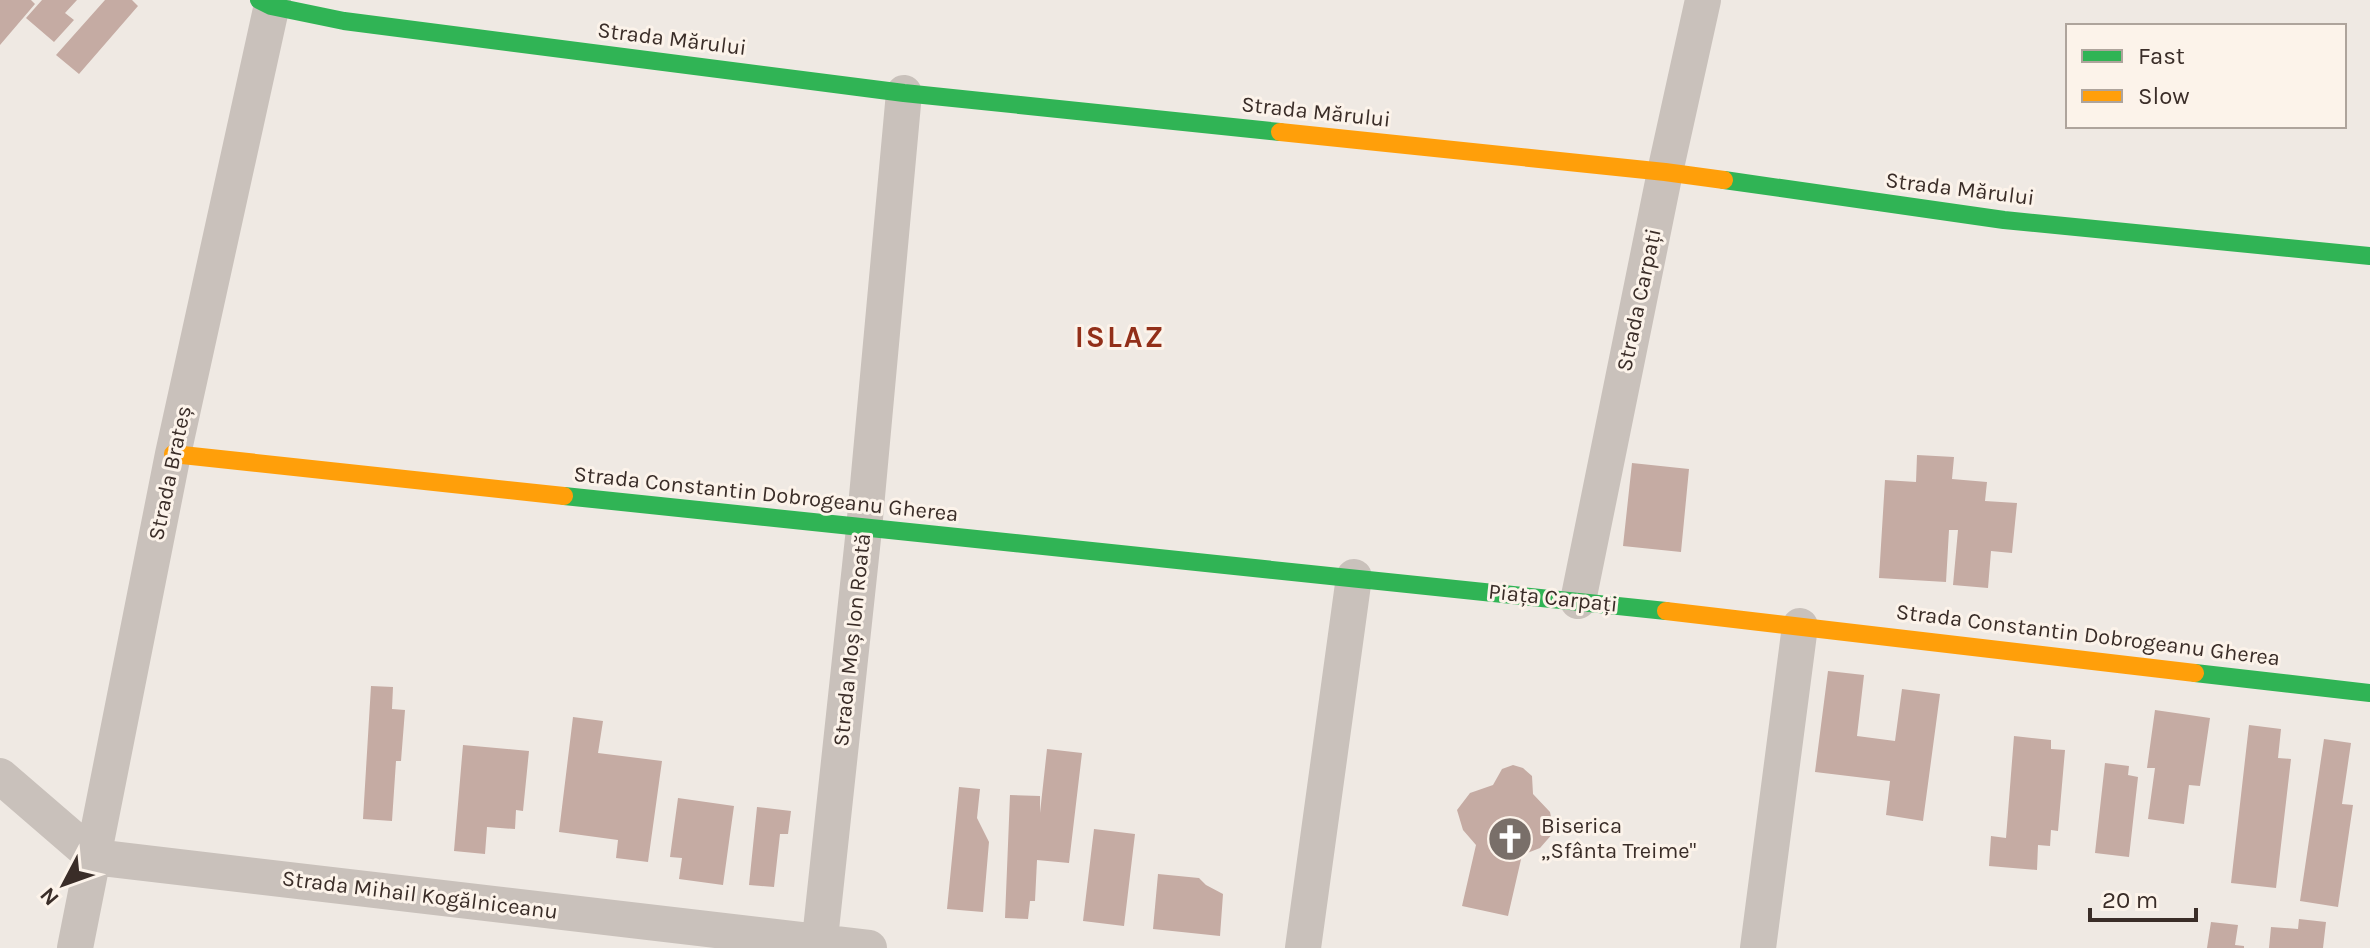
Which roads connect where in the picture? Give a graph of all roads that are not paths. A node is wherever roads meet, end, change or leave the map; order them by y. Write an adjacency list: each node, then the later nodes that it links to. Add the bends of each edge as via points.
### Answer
1 (1703, 0): 4 (street, Strada Carpați)
2 (268, 2): 3 (street, Strada Mărului, via 344,21); 6 (street, Strada Brateș)
3 (904, 93): 4 (street, Strada Mărului); 7 (street, Strada Moș Ion Roată)
4 (1665, 172): 5 (street, Strada Mărului, via 2004,220); 9 (street, Strada Carpați)
5 (2370, 256)
6 (173, 454): 7 (street, Strada Constantin Dobrogeanu Gherea); 13 (street, Strada Brateș)
7 (864, 529): 8 (street, Strada Constantin Dobrogeanu Gherea); 14 (street, Strada Moș Ion Roată)
8 (1354, 577): 9 (street, Piața Carpați); 17 (street)
9 (1578, 601): 10 (street, Piața Carpați)
10 (1800, 626): 11 (street, Strada Constantin Dobrogeanu Gherea); 18 (street)
11 (2370, 693)
12 (0, 776): 13 (street)
13 (94, 857): 14 (street, Strada Mihail Kogălniceanu); 15 (street, Strada Brateș)
14 (819, 945): 16 (street, Strada Mihail Kogălniceanu)
15 (75, 948)
16 (869, 948)
17 (1303, 948)
18 (1758, 948)

